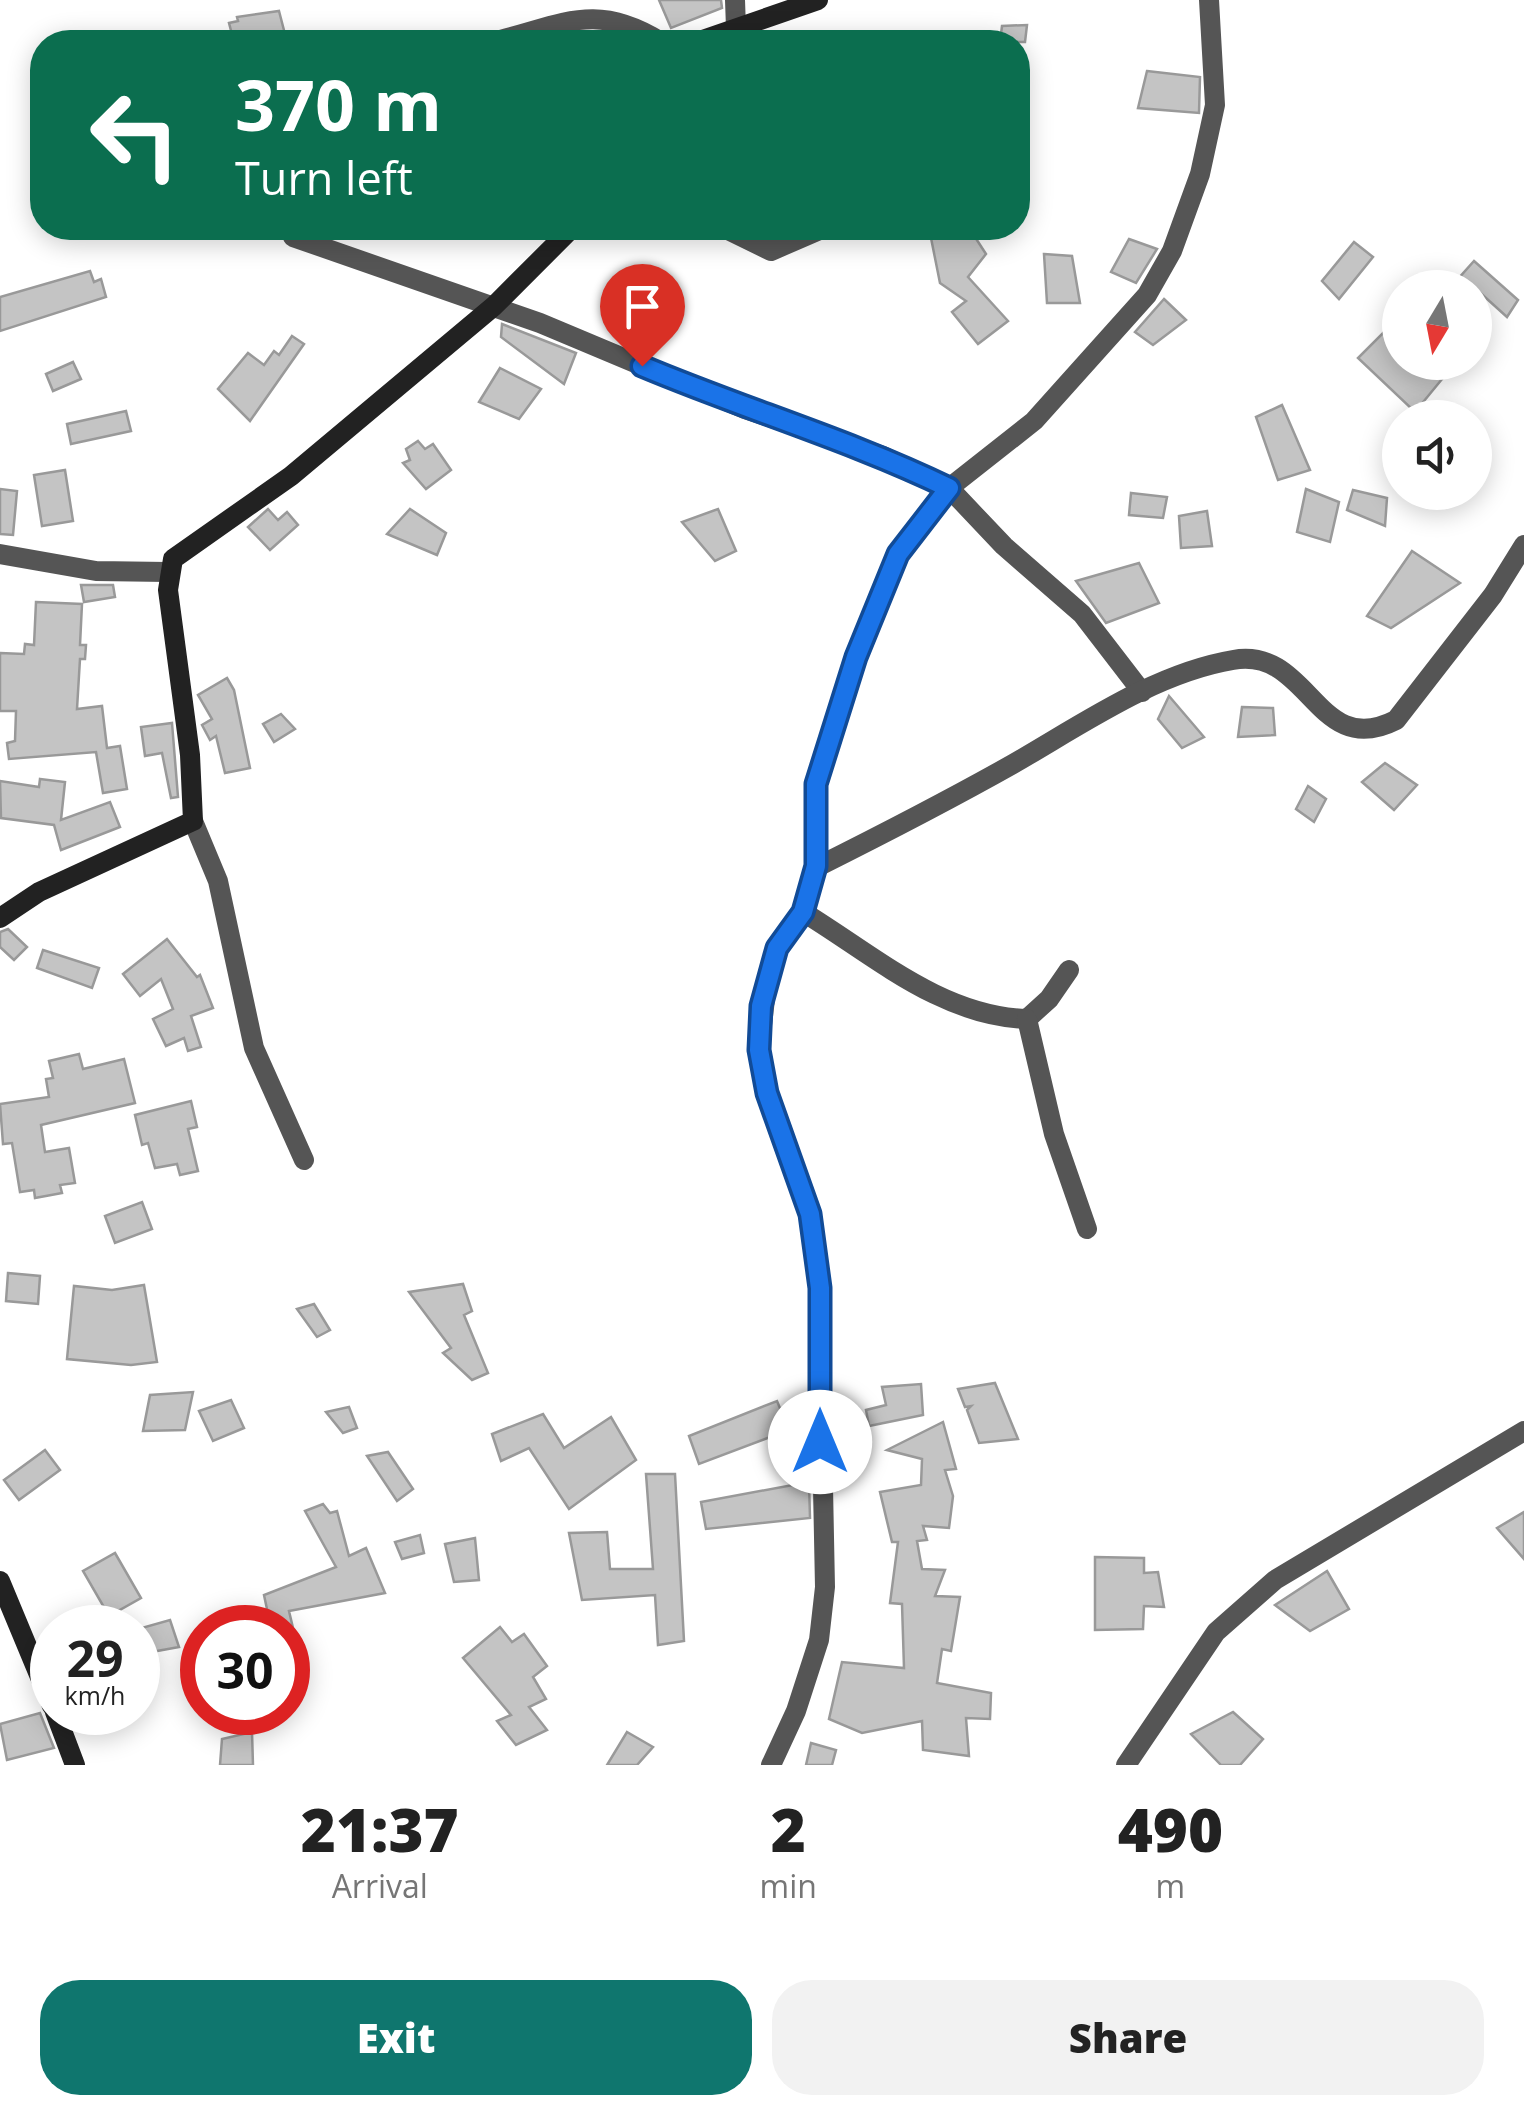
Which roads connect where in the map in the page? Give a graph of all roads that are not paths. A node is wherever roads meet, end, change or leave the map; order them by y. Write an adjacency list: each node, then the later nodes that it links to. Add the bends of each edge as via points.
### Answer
1 (734, 0): 6 (street)
2 (818, 0): 7 (street)
3 (1209, 0): 13 (street, via 1215,105 1200,174 1172,251 1148,296 1034,422)
4 (526, 30): 5 (street, via 586,15)
5 (643, 30)
6 (730, 30)
7 (740, 30)
8 (302, 240): 12 (street)
9 (560, 240): 12 (street)
10 (749, 240): 11 (street, via 771,251)
11 (796, 240)
12 (494, 306): 13 (street, via 745,410 883,456); 16 (street, via 291,476 187,547)
13 (949, 488): 17 (street, via 1082,614); 19 (street, via 898,554 856,657 816,784)
14 (1524, 545): 17 (street, via 1493,596 1396,720 1378,730 1358,732 1333,721 1293,678 1250,658)
15 (0, 554): 16 (street, via 96,570)
16 (168, 572): 18 (street)
17 (1142, 692): 19 (street)
18 (193, 821): 21 (street, via 38,892); 24 (street, via 218,881 254,1048)
19 (816, 866): 20 (street)
20 (803, 912): 23 (street, via 939,1000 991,1018); 31 (street, via 768,973 759,1050 767,1093 810,1214 820,1288 825,1587 819,1640)
21 (0, 918)
22 (1069, 970): 23 (street)
23 (1027, 1019): 25 (street, via 1054,1134)
24 (304, 1160)
25 (1087, 1230)
26 (1524, 1431): 32 (street, via 1275,1580 1216,1632)
27 (0, 1581): 28 (street)
28 (30, 1652)
29 (64, 1735): 30 (street)
30 (76, 1765)
31 (770, 1765)
32 (1126, 1765)

